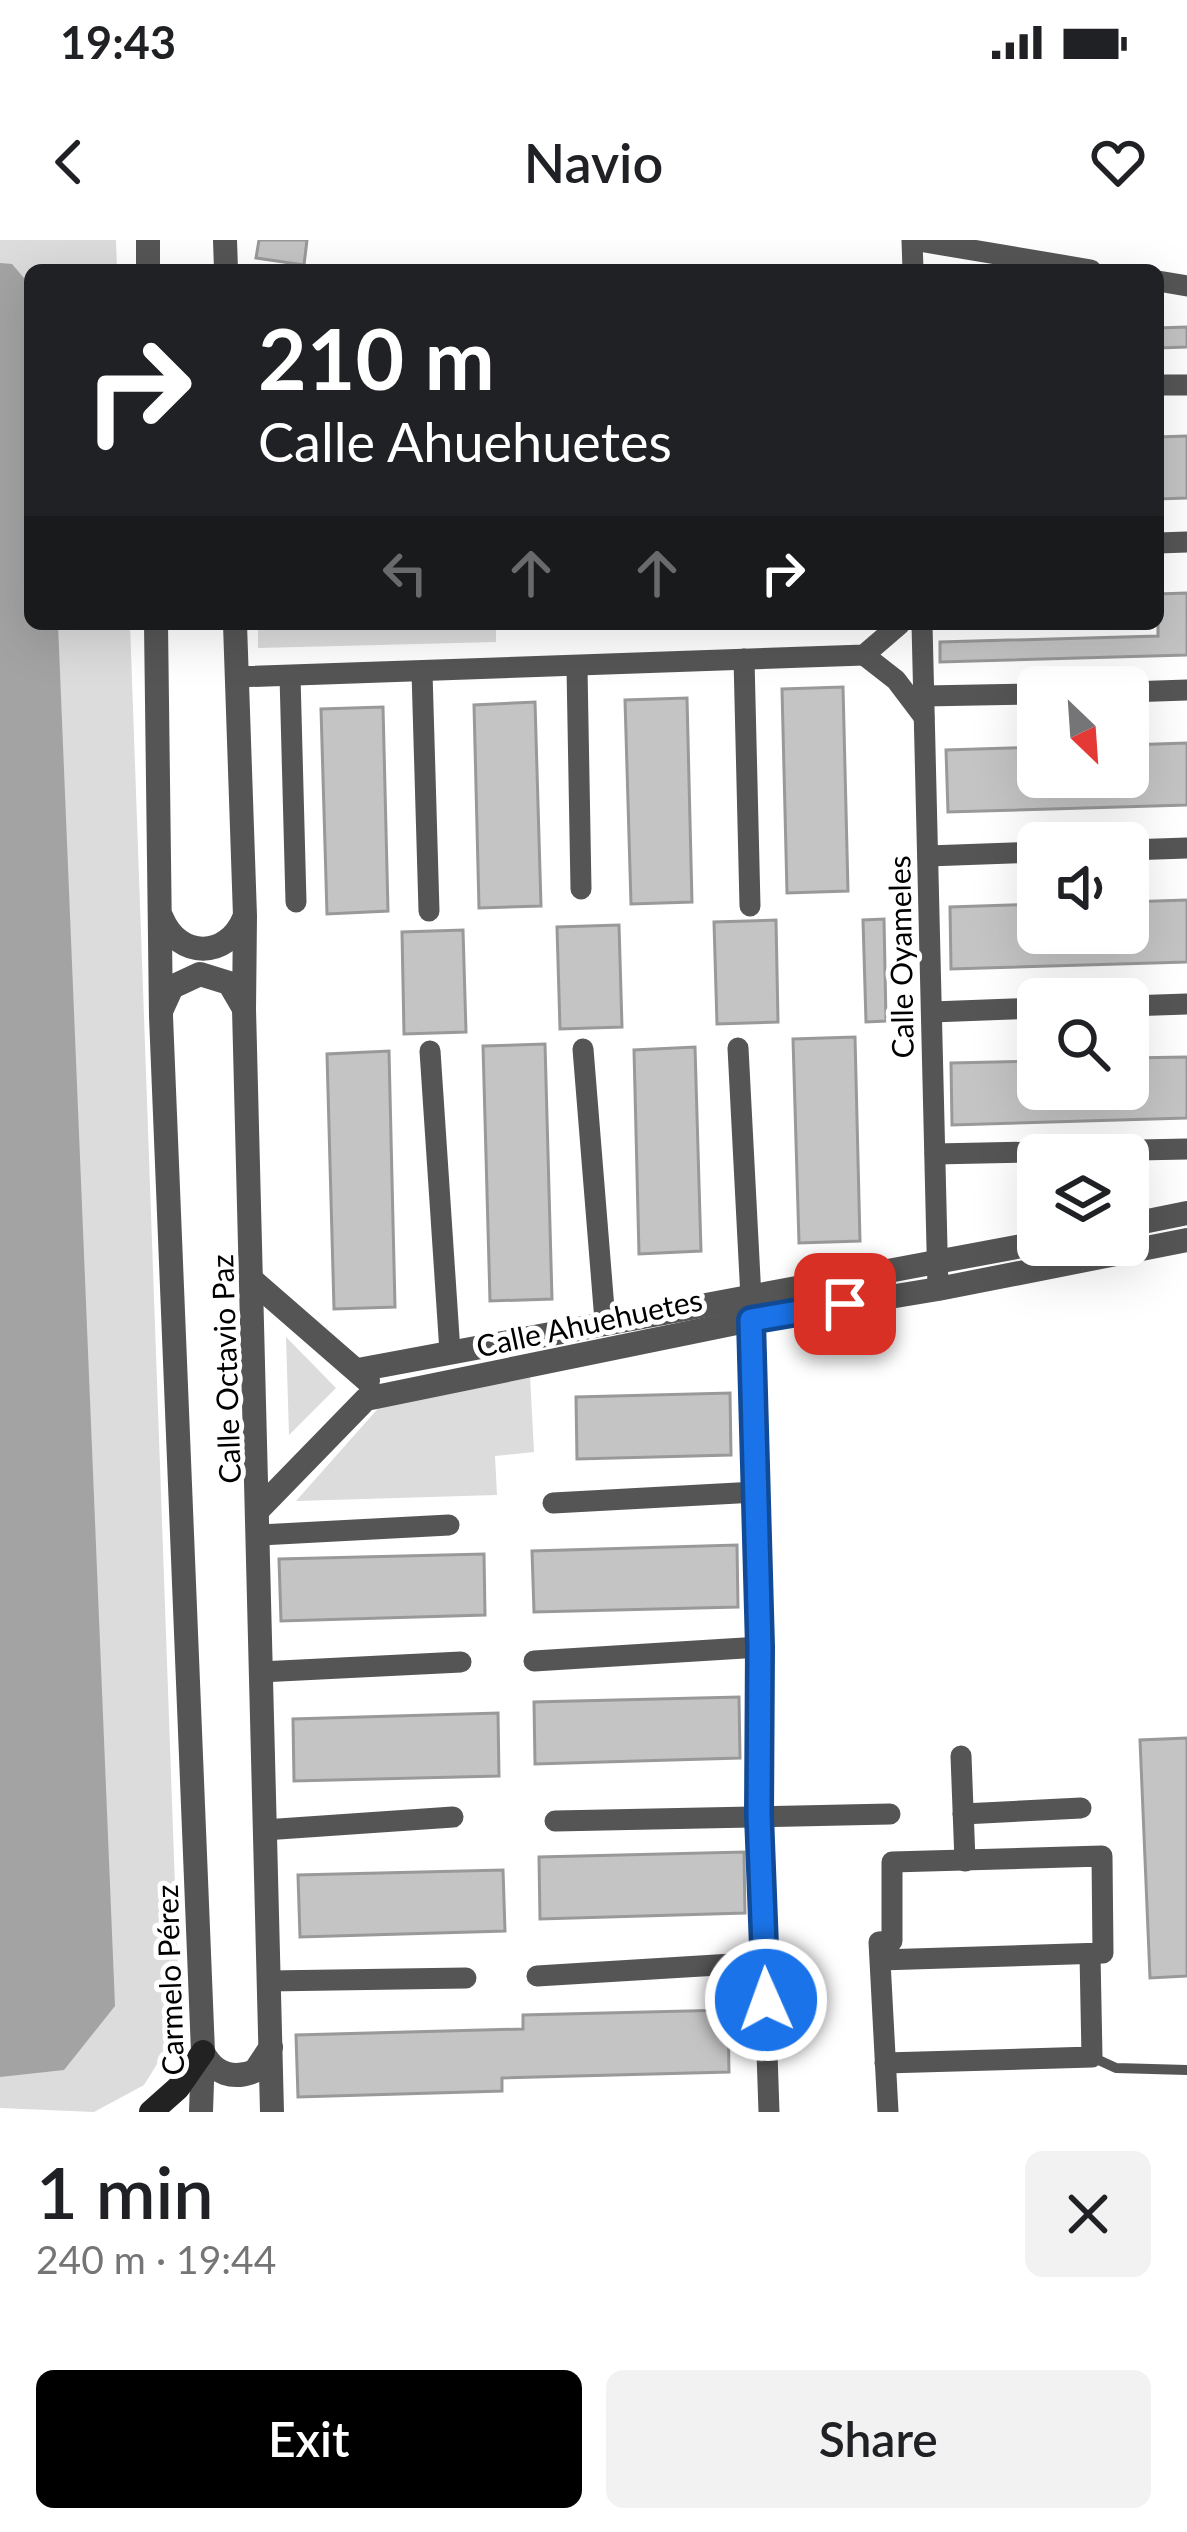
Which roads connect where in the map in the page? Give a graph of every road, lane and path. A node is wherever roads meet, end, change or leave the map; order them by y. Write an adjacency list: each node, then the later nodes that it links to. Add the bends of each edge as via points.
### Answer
1 (913, 240): 2 (street)
2 (1055, 264)
3 (156, 630): 26 (street, Calle Octavio Paz)
4 (235, 630): 12 (street, Calle Octavio Paz)
5 (893, 630): 7 (street)
6 (922, 630): 16 (street, Calle Oyameles)
7 (864, 655): 8 (street); 16 (street)
8 (744, 659): 9 (street); 23 (street)
9 (577, 668): 10 (street); 21 (street)
10 (422, 672): 11 (street); 24 (street)
11 (290, 676): 12 (street); 22 (street)
12 (236, 677): 25 (street, Calle Octavio Paz)
13 (1187, 690): 14 (street)
14 (1149, 691)
15 (1017, 696): 16 (street)
16 (924, 706): 20 (street, Calle Oyameles)
17 (1187, 848): 18 (street)
18 (1149, 849)
19 (1017, 854): 20 (street)
20 (928, 856): 31 (street, Calle Oyameles)
21 (581, 889)
22 (296, 902)
23 (750, 906)
24 (429, 911)
25 (245, 916): 26 (street, via 236,935 207,950 174,938); 29 (street, Calle Octavio Paz)
26 (162, 918): 32 (street, Calle Octavio Paz)
27 (1187, 1004): 28 (street)
28 (1149, 1005)
29 (244, 1009): 32 (street, via 229,983 200,974 172,987); 43 (street, Calle Octavio Paz)
30 (1017, 1009): 31 (street)
31 (932, 1012): 37 (street, Calle Oyameles)
32 (161, 1016): 66 (street, Calle Octavio Paz)
33 (738, 1048): 44 (street)
34 (583, 1049): 45 (street)
35 (430, 1052): 46 (street)
36 (1187, 1149): 37 (street)
37 (935, 1154): 42 (street, Calle Oyameles)
38 (1187, 1213): 39 (street)
39 (1149, 1221)
40 (1187, 1240): 42 (street, Calle Ahuehuetes)
41 (1017, 1250): 42 (street, Calle Ahuehuetes)
42 (938, 1276): 44 (street, Calle Ahuehuetes)
43 (252, 1280): 47 (street); 51 (street, Calle Octavio Paz)
44 (751, 1309): 45 (street, Calle Ahuehuetes); 48 (street, Calle Ahuehuetes); 49 (street)
45 (605, 1321): 46 (street, Calle Ahuehuetes)
46 (450, 1352): 47 (street, Calle Ahuehuetes)
47 (358, 1370): 48 (street, via 369,1386)
48 (366, 1399): 51 (street)
49 (757, 1492): 50 (street); 54 (street)
50 (553, 1503)
51 (260, 1509): 53 (street, Calle Octavio Paz)
52 (448, 1526): 53 (street)
53 (260, 1535): 57 (street, Calle Octavio Paz)
54 (760, 1647): 55 (street); 62 (street)
55 (534, 1661)
56 (461, 1662): 57 (street)
57 (260, 1672): 65 (street, Calle Octavio Paz)
58 (961, 1756): 61 (street)
59 (1081, 1808): 61 (street)
60 (890, 1814): 62 (street)
61 (963, 1814): 67 (street)
62 (759, 1815): 64 (street); 70 (street)
63 (453, 1817): 65 (street)
64 (555, 1820)
65 (264, 1830): 73 (street, Calle Octavio Paz)
66 (195, 1846): 75 (street, Carmelo Pérez)
67 (965, 1861): 68 (street, via 1102,1856 1103,1953); 69 (street, via 892,1862 892,1941 878,1942)
68 (1090, 1954): 69 (street); 76 (street)
69 (880, 1960): 77 (street)
70 (766, 1962): 71 (street); 82 (street)
71 (537, 1976)
72 (466, 1978): 73 (street)
73 (268, 1981): 74 (street, Calle Octavio Paz)
74 (272, 2047): 75 (street, via 263,2065 237,2076 220,2072); 81 (street, Calle Octavio Paz)
75 (203, 2052): 79 (main road); 80 (street, Carmelo Pérez)
76 (1092, 2057): 77 (street); 78 (lane, via 1116,2068)
77 (885, 2063): 83 (street)
78 (1187, 2070)
79 (151, 2112)
80 (201, 2112)
81 (272, 2112)
82 (769, 2112)
83 (888, 2112)

